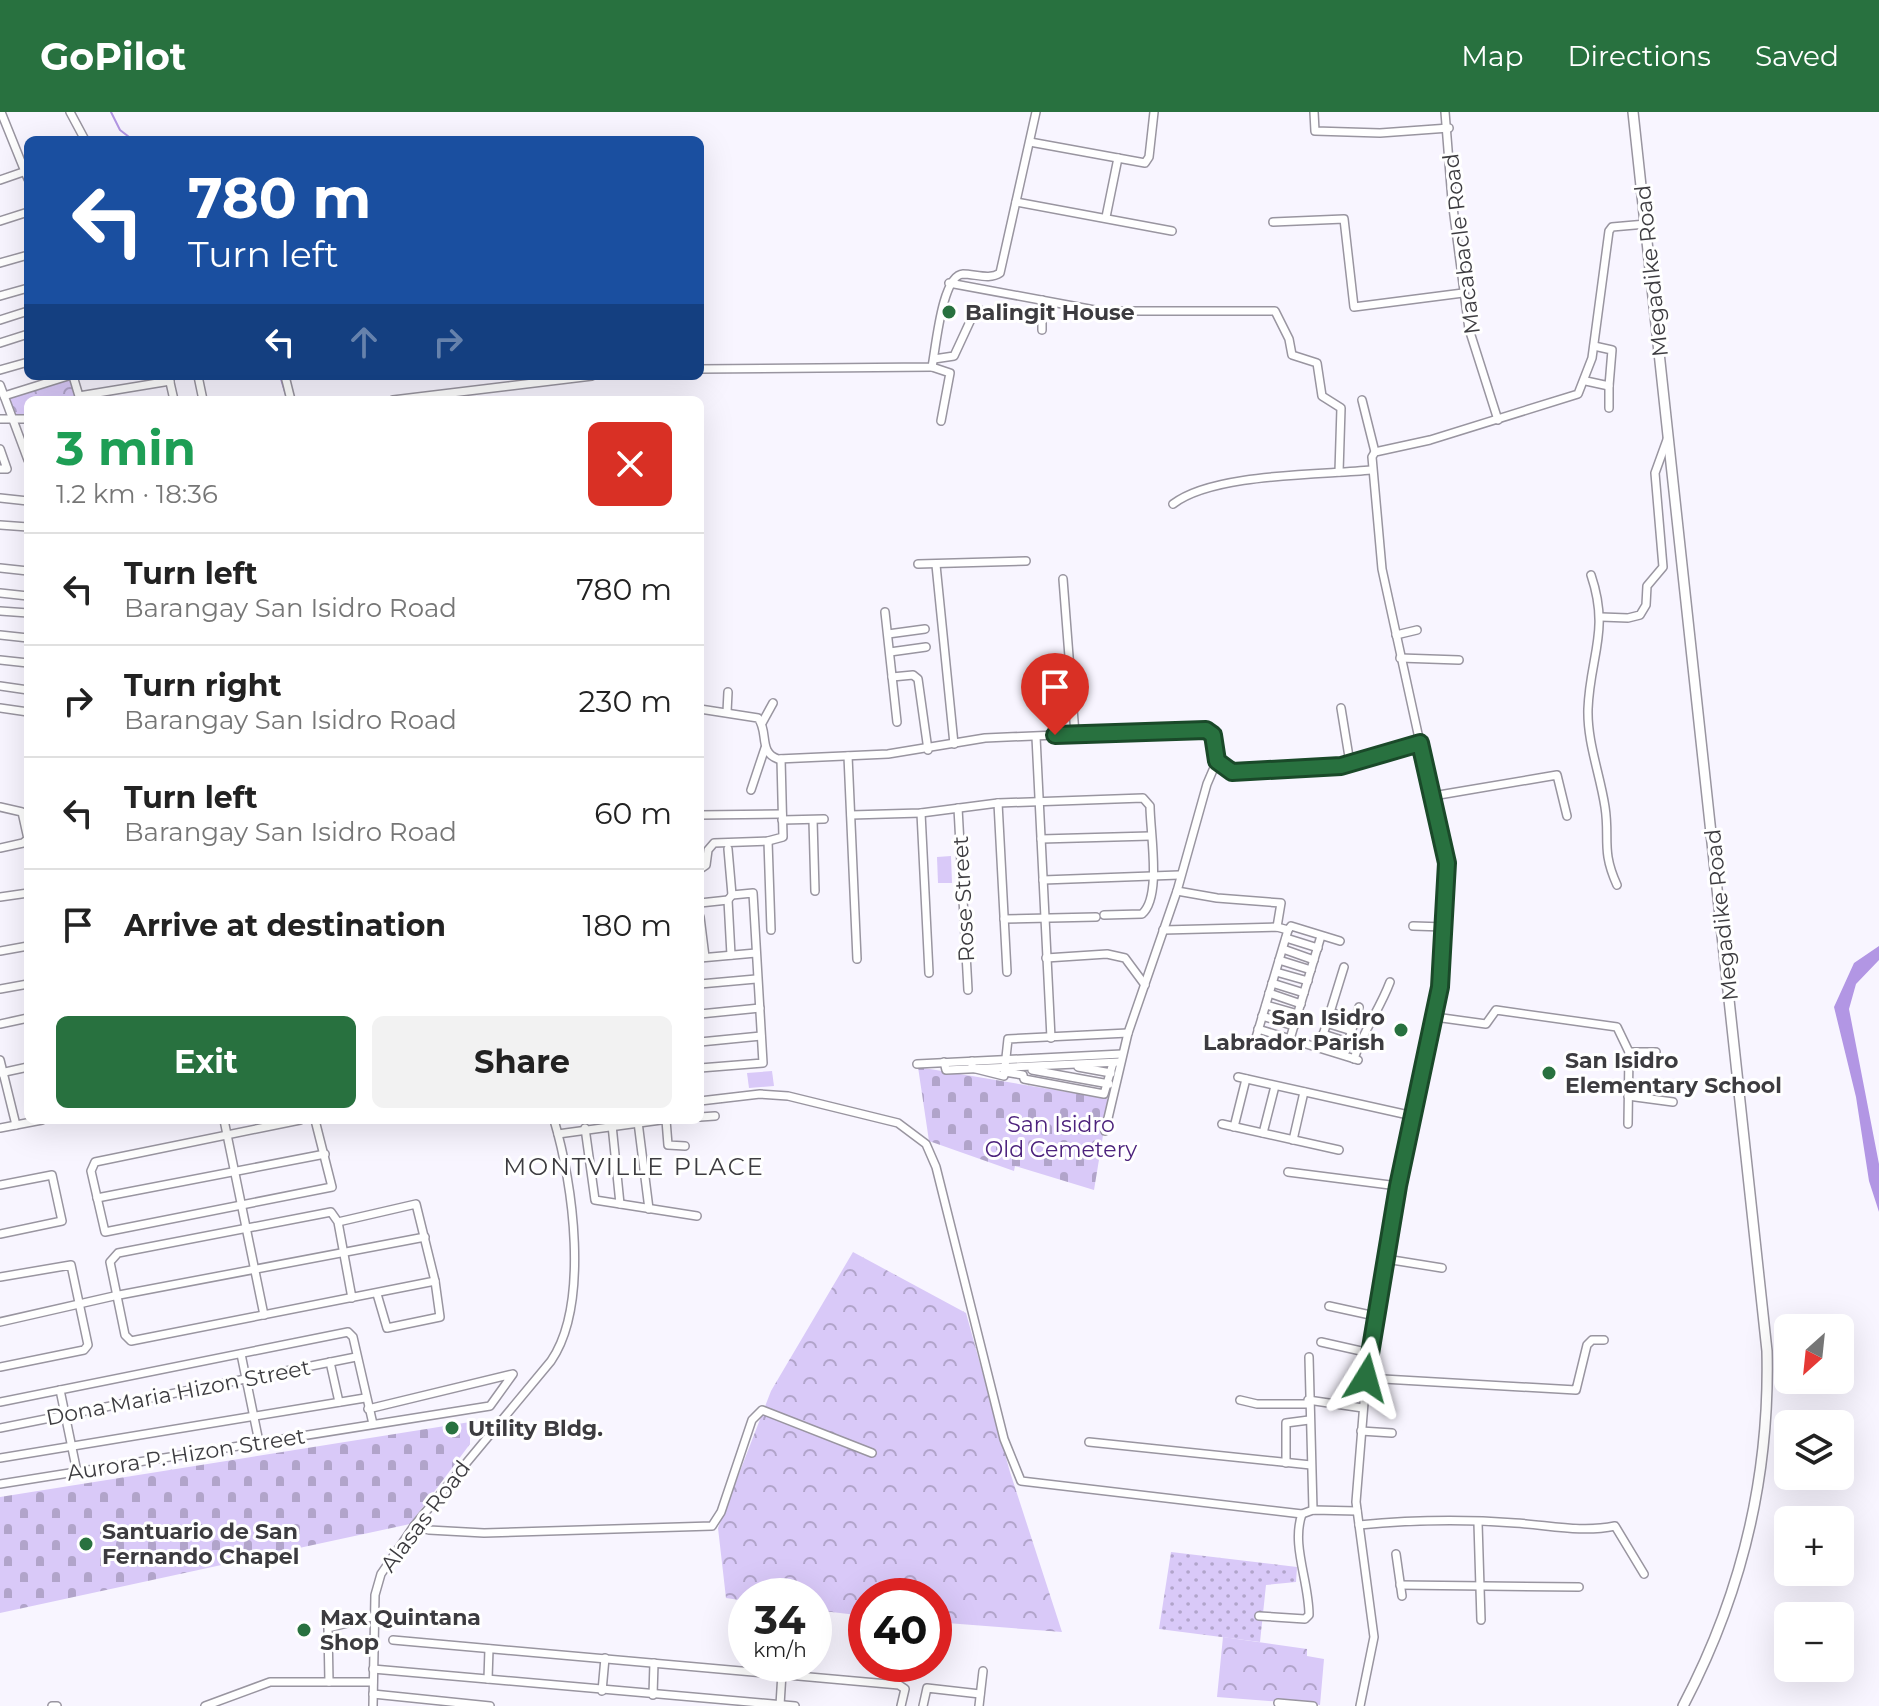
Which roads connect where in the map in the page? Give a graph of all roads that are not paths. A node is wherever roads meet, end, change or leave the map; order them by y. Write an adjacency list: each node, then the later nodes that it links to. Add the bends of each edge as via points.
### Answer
1 (70, 112): 9 (street)
2 (1036, 112): 10 (street)
3 (1154, 112): 11 (street, via 1148,161)
4 (1314, 112): 8 (street, via 1315,131)
5 (1445, 112): 8 (street, Macabacle Road)
6 (1633, 112): 20 (main road, Megadike Road)
7 (1, 118): 12 (street)
8 (1449, 128): 26 (street, Macabacle Road)
9 (83, 136)
10 (1030, 142): 11 (street); 15 (street)
11 (1118, 158): 17 (street)
12 (24, 168)
13 (24, 176): 14 (street)
14 (0, 180)
15 (1016, 202): 17 (street); 24 (street, via 999,275 958,274)
16 (24, 213): 18 (street)
17 (1106, 217): 21 (street)
18 (0, 221)
19 (1273, 222): 26 (street, via 1344,219 1354,307)
20 (1646, 224): 35 (street, via 1609,231); 56 (main road, Megadike Road)
21 (1172, 231)
22 (24, 256): 23 (street)
23 (0, 263)
24 (949, 283): 28 (street); 37 (street)
25 (24, 289): 27 (street)
26 (1463, 293): 54 (street, Macabacle Road)
27 (0, 296)
28 (1042, 300): 32 (street); 62 (street, via 1111,311 1275,311 1292,355 1317,363 1322,396 1341,408)
29 (980, 310): 37 (street, via 952,359)
30 (24, 312): 31 (street)
31 (0, 320)
32 (1042, 330)
33 (24, 335): 34 (street)
34 (0, 343)
35 (1594, 346): 43 (street); 45 (street, via 1612,350)
36 (24, 363): 39 (street)
37 (933, 363): 38 (street); 55 (street, via 950,373)
38 (704, 369)
39 (0, 370)
40 (58, 380): 46 (street)
41 (159, 380): 47 (street)
42 (559, 380): 48 (street)
43 (1586, 381): 45 (street); 54 (street, via 1573,397)
44 (0, 385): 46 (street)
45 (1609, 386): 50 (street)
46 (4, 396): 52 (street)
47 (79, 396)
48 (426, 396)
49 (1362, 400): 59 (street)
50 (1609, 408)
51 (0, 419): 52 (street)
52 (13, 419): 53 (street); 57 (street)
53 (24, 419)
54 (1498, 420): 59 (street)
55 (941, 421)
56 (1669, 434): 80 (street, via 1655,473 1663,567 1647,586 1640,615); 361 (main road, Megadike Road, via 1768,1369 1761,1465 1747,1543 1717,1636)
57 (24, 442)
58 (0, 449): 60 (street, via 7,469)
59 (1375, 452): 61 (street)
60 (0, 469)
61 (1371, 470): 62 (street); 85 (street)
62 (1339, 472): 65 (street, via 1200,489)
63 (0, 498): 64 (street)
64 (24, 501)
65 (1173, 504)
66 (0, 525): 67 (street)
67 (24, 527)
68 (1026, 561): 70 (street)
69 (918, 564): 70 (street)
70 (936, 565): 108 (street)
71 (0, 568): 72 (street)
72 (24, 571)
73 (1591, 575): 80 (street)
74 (1063, 579): 105 (street)
75 (0, 593): 76 (street)
76 (24, 596)
77 (0, 611): 79 (street)
78 (885, 612): 83 (street)
79 (24, 613)
80 (1601, 617): 139 (street, via 1588,710 1606,809 1606,850)
81 (925, 629): 83 (street)
82 (1417, 630): 85 (street)
83 (888, 634): 88 (street)
84 (0, 635): 86 (street)
85 (1396, 635): 89 (street)
86 (24, 638)
87 (926, 647): 88 (street)
88 (890, 652): 93 (street)
89 (1400, 658): 91 (street); 107 (street)
90 (0, 660): 92 (street)
91 (1459, 660)
92 (24, 663)
93 (892, 677): 103 (street); 110 (street, via 918,679)
94 (0, 686): 95 (street)
95 (24, 689)
96 (728, 692): 102 (street)
97 (773, 703): 104 (street)
98 (0, 708): 101 (street)
99 (1341, 708): 113 (street)
100 (704, 709): 102 (street)
101 (24, 711)
102 (727, 712): 104 (street)
103 (897, 722)
104 (762, 723): 109 (street)
105 (1075, 734): 106 (street); 114 (street, via 1206,730 1213,735)
106 (1036, 737): 108 (street); 117 (street)
107 (1420, 743): 113 (street); 116 (street)
108 (954, 744): 110 (street)
109 (765, 748): 112 (street); 115 (street)
110 (928, 750): 111 (street)
111 (848, 756): 112 (street); 123 (street)
112 (781, 759): 125 (street)
113 (1350, 763): 114 (street, via 1247,772)
114 (1220, 765): 137 (street, via 1207,784)
115 (751, 790)
116 (1433, 796): 124 (street, via 1557,775); 150 (street, via 1447,863)
117 (1040, 801): 118 (street); 129 (street, via 1143,798 1150,806); 130 (street)
118 (998, 803): 120 (street); 146 (street)
119 (0, 807): 128 (street, via 22,812)
120 (958, 808): 121 (street); 180 (street, Rose Street)
121 (921, 813): 123 (street); 171 (street)
122 (704, 815): 125 (street)
123 (851, 815): 164 (street)
124 (1567, 816)
125 (782, 817): 127 (street); 131 (street, via 783,837)
126 (824, 819): 127 (street)
127 (813, 820): 140 (street)
128 (24, 821)
129 (1150, 836): 130 (street); 136 (street)
130 (1041, 839): 138 (street)
131 (768, 841): 135 (street, via 714,843); 151 (street)
132 (24, 842): 133 (street)
133 (0, 848)
134 (728, 849): 144 (street)
135 (704, 866)
136 (1153, 875): 137 (street); 138 (street); 147 (street, via 1149,906 1142,914)
137 (1179, 875): 141 (street)
138 (1043, 880): 147 (street)
139 (1617, 885)
140 (815, 891)
141 (1177, 891): 149 (street, via 1281,903); 152 (street)
142 (24, 894): 143 (street)
143 (0, 897)
144 (730, 898): 145 (street); 160 (street, via 753,893); 161 (street)
145 (704, 902)
146 (1004, 919): 147 (street); 169 (street)
147 (1045, 919): 163 (street)
148 (1413, 926): 150 (street)
149 (1277, 927): 152 (street); 153 (street)
150 (1445, 927): 191 (street)
151 (771, 930)
152 (1163, 930): 178 (street)
153 (1287, 934): 154 (street, via 1291,926); 157 (street); 158 (street)
154 (1321, 936): 155 (street); 157 (street)
155 (1340, 941)
156 (24, 947): 159 (street)
157 (1318, 948): 166 (street)
158 (1283, 949): 165 (street); 166 (street)
159 (0, 951)
160 (756, 953): 161 (street); 172 (street)
161 (731, 955): 162 (street)
162 (704, 957)
163 (1046, 958): 178 (street, via 1125,958); 202 (street)
164 (857, 959)
165 (1279, 960): 168 (street); 170 (street)
166 (1314, 960): 168 (street)
167 (1344, 967): 187 (street)
168 (1311, 970): 173 (street)
169 (1007, 972)
170 (1276, 972): 173 (street); 175 (street)
171 (929, 973)
172 (756, 979): 176 (street); 186 (street)
173 (1308, 981): 182 (street)
174 (1390, 982): 210 (street, via 1362,1033 1356,1059)
175 (1272, 983): 181 (street); 182 (street)
176 (704, 984)
177 (24, 985): 179 (street)
178 (1145, 985): 199 (street)
179 (0, 989)
180 (968, 990)
181 (1269, 993): 183 (street); 184 (street)
182 (1304, 993): 183 (street)
183 (1301, 1004): 189 (street)
184 (1266, 1005): 189 (street); 190 (street)
185 (1359, 1007): 193 (street)
186 (760, 1008): 188 (street); 201 (street)
187 (1330, 1012): 193 (street); 194 (street)
188 (704, 1014)
189 (1298, 1014): 196 (street)
190 (1262, 1016): 196 (street); 197 (street)
191 (1435, 1017): 208 (street, via 1486,1024 1496,1010 1611,1025 1619,1029); 233 (street)
192 (24, 1019): 195 (street)
193 (1355, 1020): 198 (street)
194 (1326, 1023): 198 (street); 200 (street)
195 (0, 1024)
196 (1294, 1026): 203 (street)
197 (1258, 1029): 203 (street); 204 (street)
198 (1352, 1031): 206 (street)
199 (1128, 1033): 202 (street); 213 (street)
200 (1323, 1034): 206 (street); 207 (street)
201 (761, 1036): 205 (street); 220 (street, via 763,1063)
202 (1051, 1038): 217 (street, via 1008,1039)
203 (1290, 1039): 207 (street)
204 (1255, 1041)
205 (704, 1042)
206 (1348, 1042): 210 (street)
207 (1319, 1048): 210 (street)
208 (1629, 1052): 209 (street); 229 (street)
209 (1656, 1052)
210 (1344, 1055)
211 (0, 1060): 221 (street)
212 (1100, 1060): 213 (street); 213 (street); 214 (street)
213 (1119, 1060): 222 (street); 250 (street)
214 (1069, 1063): 218 (street); 222 (street); 223 (street)
215 (917, 1064): 216 (street)
216 (972, 1065): 217 (street); 217 (street, via 1004,1076)
217 (1007, 1066): 218 (street); 218 (street); 224 (street)
218 (1042, 1066): 223 (street); 224 (street)
219 (24, 1068): 221 (street)
220 (704, 1068)
221 (2, 1073): 245 (street)
222 (1111, 1073): 225 (street)
223 (1060, 1074): 225 (street); 226 (street)
224 (1043, 1082): 226 (street)
225 (1109, 1084): 226 (street, via 1104,1094)
226 (1058, 1085)
227 (1275, 1086): 228 (street); 247 (street, via 1242,1078); 251 (street)
228 (1304, 1092): 233 (street); 254 (street)
229 (1628, 1096): 231 (street); 244 (street)
230 (704, 1101): 321 (street, via 788,1096 898,1123 926,1144 1004,1439 1021,1481)
231 (1673, 1102)
232 (715, 1116): 234 (street)
233 (1413, 1116): 261 (street)
234 (704, 1117)
235 (24, 1123): 245 (street)
236 (225, 1124): 253 (street)
237 (283, 1124): 253 (street)
238 (316, 1124): 257 (street)
239 (555, 1124): 252 (street, Alasas Road)
240 (621, 1124): 246 (street)
241 (638, 1124): 265 (street)
242 (665, 1124): 255 (street, via 668,1145)
243 (1222, 1124): 247 (street)
244 (1628, 1124)
245 (16, 1125): 248 (street)
246 (612, 1125): 249 (street); 263 (street)
247 (1234, 1127): 251 (street)
248 (0, 1128)
249 (585, 1128): 252 (street); 263 (street, via 592,1197)
250 (1105, 1131)
251 (1263, 1133): 254 (street)
252 (558, 1134): 324 (street, Alasas Road, via 576,1264 561,1340 551,1361)
253 (228, 1137): 258 (street); 262 (street, via 95,1162 91,1171)
254 (1293, 1140): 256 (street)
255 (685, 1146)
256 (1339, 1150)
257 (325, 1154): 258 (street); 264 (street, via 332,1187)
258 (234, 1171): 262 (street); 264 (street)
259 (1288, 1172): 261 (street)
260 (0, 1185): 269 (street, via 52,1175 62,1221)
261 (1398, 1186): 272 (street)
262 (97, 1198): 264 (street, via 105,1232)
263 (620, 1204): 265 (street)
264 (241, 1205): 268 (street)
265 (649, 1209): 266 (street)
266 (697, 1216)
267 (338, 1222): 268 (street, via 327,1212); 270 (street, via 413,1203); 271 (street)
268 (246, 1228): 274 (street); 278 (street, via 113,1255)
269 (0, 1234)
270 (425, 1237): 271 (street); 276 (street)
271 (343, 1253): 274 (street); 279 (street)
272 (1386, 1259): 273 (street); 283 (street)
273 (1442, 1268)
274 (256, 1271): 278 (street); 282 (street)
275 (0, 1277): 280 (street, via 73,1261)
276 (435, 1281): 277 (street); 277 (street, via 440,1317 385,1327)
277 (377, 1294): 279 (street)
278 (117, 1297): 280 (street); 282 (street, via 131,1341)
279 (352, 1298): 282 (street)
280 (80, 1306): 284 (street); 292 (street, via 87,1348)
281 (1329, 1306): 283 (street)
282 (264, 1315)
283 (1375, 1316): 287 (street)
284 (0, 1322)
285 (1604, 1340): 293 (street, via 1587,1345 1576,1390)
286 (1321, 1342): 287 (street)
287 (1370, 1353): 293 (street)
288 (241, 1354): 289 (street, via 341,1333 352,1334); 294 (street); 295 (street)
289 (356, 1357): 291 (street, Dona Maria Hizon Street); 296 (street)
290 (1309, 1357): 300 (street)
291 (330, 1362): 294 (street, Dona Maria Hizon Street); 299 (street)
292 (0, 1367)
293 (1366, 1378): 301 (street)
294 (245, 1379): 303 (street, Dona Maria Hizon Street); 304 (street)
295 (60, 1390): 298 (street); 303 (street)
296 (365, 1398): 299 (street); 302 (street)
297 (1240, 1400): 300 (street)
298 (0, 1402)
299 (339, 1402): 304 (street)
300 (1308, 1402): 301 (street); 305 (street)
301 (1363, 1408): 308 (street)
302 (368, 1409): 306 (street); 306 (street, Aurora P. Hizon Street, via 513,1374 490,1406)
303 (65, 1415): 307 (street, Dona Maria Hizon Street); 312 (street)
304 (254, 1417): 310 (street); 312 (street)
305 (1309, 1420): 315 (street, via 1286,1423); 316 (street)
306 (373, 1424): 310 (street, Aurora P. Hizon Street)
307 (0, 1428)
308 (1361, 1431): 309 (street); 320 (street)
309 (1392, 1433)
310 (259, 1442): 317 (street, Aurora P. Hizon Street)
311 (1089, 1442): 315 (street)
312 (72, 1446): 314 (street); 317 (street)
313 (872, 1453): 324 (street, via 762,1410 752,1420 712,1526 484,1533)
314 (0, 1458)
315 (1286, 1463): 316 (street)
316 (1311, 1465): 319 (street)
317 (77, 1472): 318 (street, Aurora P. Hizon Street)
318 (0, 1484)
319 (1313, 1510): 320 (street); 321 (street)
320 (1357, 1511): 323 (street)
321 (1302, 1514): 332 (street, via 1296,1535 1307,1576 1308,1617)
322 (1478, 1523): 323 (street, via 1414,1520); 326 (street, via 1615,1526); 328 (street)
323 (1359, 1525): 360 (street, via 1374,1637)
324 (414, 1526): 331 (street, Alasas Road, via 377,1580)
325 (1396, 1554): 327 (street)
326 (1644, 1574)
327 (1400, 1585): 328 (street); 330 (street)
328 (1481, 1587): 329 (street); 333 (street)
329 (1579, 1587)
330 (1402, 1596)
331 (375, 1616): 338 (street, Alasas Road); 343 (street, via 328,1628)
332 (1259, 1616)
333 (1481, 1620)
334 (393, 1640): 335 (street)
335 (489, 1649): 336 (street); 342 (street)
336 (605, 1658): 337 (street); 346 (street)
337 (654, 1663): 339 (street); 349 (street)
338 (373, 1669): 342 (street); 344 (street, Alasas Road)
339 (728, 1669)
340 (983, 1671): 348 (street)
341 (832, 1678): 356 (street, via 902,1685)
342 (488, 1679): 346 (street)
343 (329, 1682): 344 (street); 352 (street, via 261,1684)
344 (373, 1682): 347 (street, Alasas Road)
345 (781, 1682): 351 (street)
346 (602, 1691): 349 (street)
347 (373, 1694): 353 (street, Alasas Road); 354 (street)
348 (980, 1694): 357 (street, via 927,1688); 358 (street)
349 (653, 1695): 351 (street)
350 (1278, 1703): 359 (street)
351 (780, 1705): 355 (street)
352 (205, 1706)
353 (373, 1706)
354 (490, 1706)
355 (795, 1706)
356 (901, 1706)
357 (923, 1706)
358 (979, 1706)
359 (1313, 1706)
360 (1360, 1706)
361 (1683, 1706)

